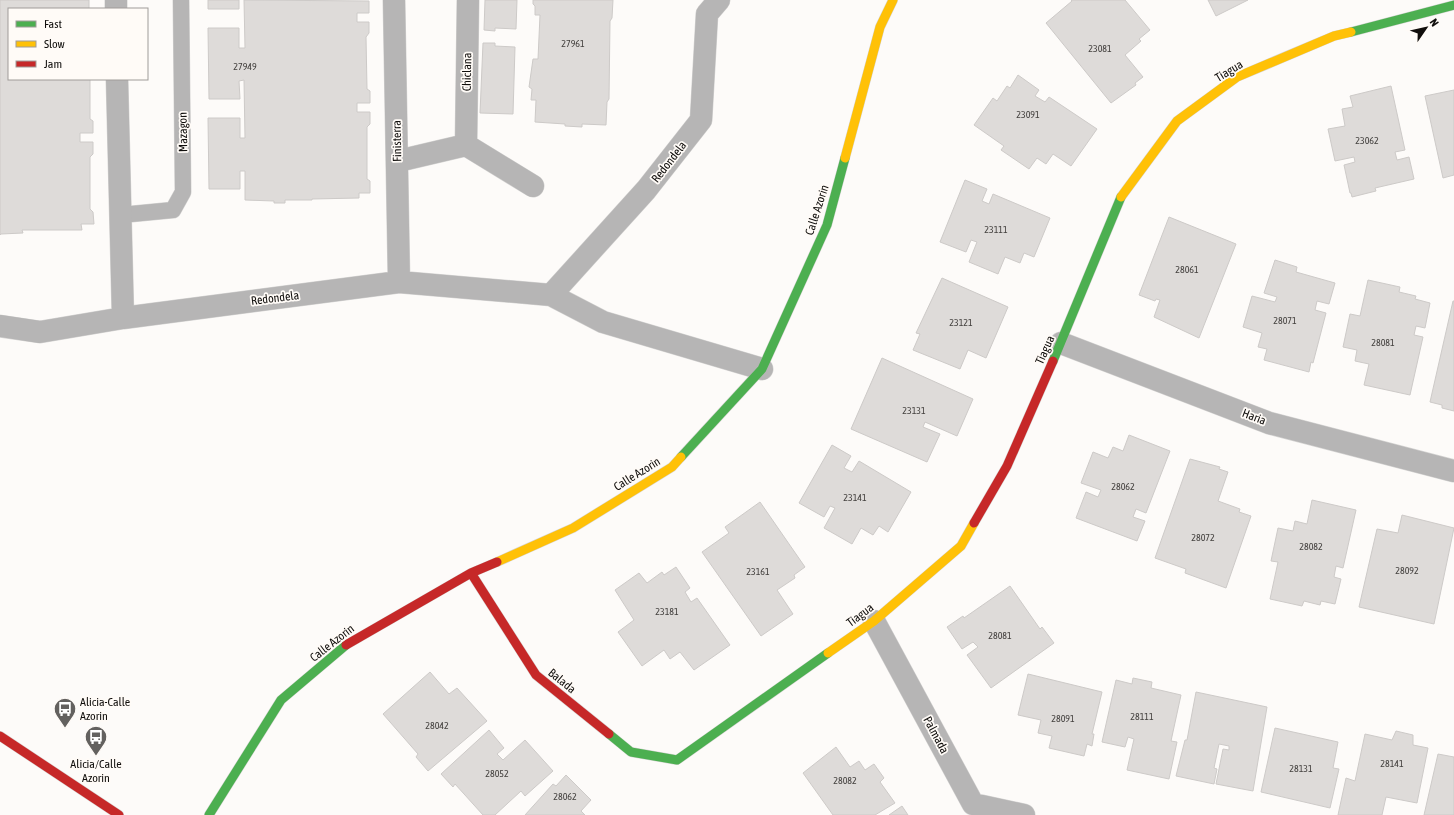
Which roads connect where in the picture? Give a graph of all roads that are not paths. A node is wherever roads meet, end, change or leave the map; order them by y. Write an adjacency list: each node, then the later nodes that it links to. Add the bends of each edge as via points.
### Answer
1 (181, 0): 11 (lane, Mazagon, via 183,192 173,210)
2 (394, 0): 9 (street, Finisterra)
3 (468, 0): 8 (street, Chiclana)
4 (719, 0): 13 (street, Redondela, via 707,14 701,120 646,190)
5 (893, 0): 17 (street, Calle Azorin, via 880,27 828,226)
6 (1454, 5): 16 (street, Tiagua, via 1334,36 1237,77 1177,121 1122,194)
7 (118, 80): 11 (street)
8 (466, 145): 9 (street); 10 (street)
9 (398, 161): 12 (street, Finisterra)
10 (533, 186)
11 (121, 215): 14 (street)
12 (400, 282): 13 (street, Redondela); 14 (street, Redondela)
13 (551, 295): 17 (street, Redondela, via 603,322)
14 (123, 318): 15 (street, Redondela, via 40,332)
15 (0, 326)
16 (1061, 343): 18 (street, Haria, via 1269,423); 20 (street, Tiagua, via 1007,466 961,546)
17 (762, 369): 19 (street, Calle Azorin, via 672,467 573,528)
18 (1454, 471)
19 (471, 573): 22 (street, Balada, via 536,675 631,752); 24 (street, Calle Azorin, via 352,640 281,700)
20 (874, 621): 22 (street, Tiagua); 25 (street, Palmada, via 973,804)
21 (0, 736): 23 (street)
22 (677, 760)
23 (119, 815)
24 (209, 815)
25 (1024, 815)

